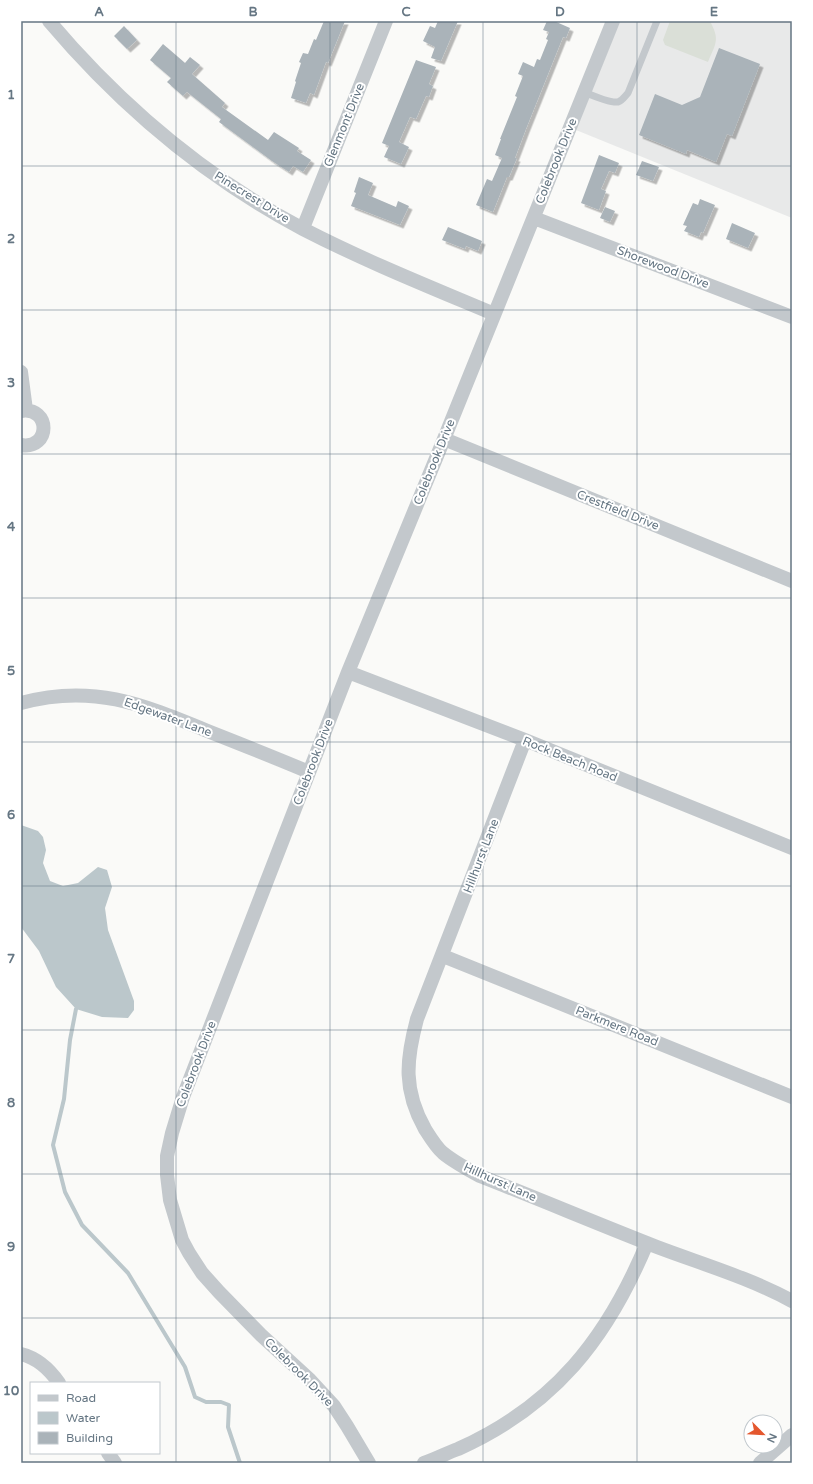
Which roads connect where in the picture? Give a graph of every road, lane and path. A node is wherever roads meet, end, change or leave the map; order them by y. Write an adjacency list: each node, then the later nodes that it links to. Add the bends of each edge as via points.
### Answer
1 (49, 21): 7 (street, Pinecrest Drive, via 102,80 167,138 216,175)
2 (386, 21): 7 (street, Glenmont Drive)
3 (612, 21): 5 (street, Colebrook Drive)
4 (657, 21): 5 (lane, via 628,93 623,99 618,102 612,101)
5 (584, 92): 6 (street, Colebrook Drive)
6 (534, 218): 8 (street, Colebrook Drive); 9 (street, Shorewood Drive)
7 (302, 228): 8 (street, Pinecrest Drive, via 365,259)
8 (494, 314): 12 (street, Colebrook Drive)
9 (792, 317)
10 (21, 372): 11 (street)
11 (24, 411): 13 (street, via 38,414 44,431 38,442 27,446)
12 (444, 439): 14 (street, Crestfield Drive); 15 (street, Colebrook Drive)
13 (21, 445)
14 (792, 581)
15 (348, 672): 17 (street, Rock Beach Road); 18 (street, Colebrook Drive)
16 (21, 703): 18 (street, Edgewater Lane, via 68,695 114,698 168,714)
17 (525, 740): 19 (street, Rock Beach Road); 20 (street, Hillhurst Lane)
18 (309, 772): 29 (street, Colebrook Drive, via 183,1097 170,1141 167,1176 170,1200 182,1240 202,1273 334,1406)
19 (792, 848)
20 (443, 956): 21 (street, Parkmere Road); 22 (street, Hillhurst Lane, via 417,1019 410,1045 408,1070 411,1096 418,1117 430,1137 442,1152 456,1163 480,1176)
21 (792, 1097)
22 (647, 1243): 23 (street, Hillhurst Lane, via 751,1282); 30 (street, via 635,1273 599,1334 575,1365 553,1387 513,1420 481,1438)
23 (792, 1301)
24 (21, 1354): 25 (street, via 42,1364)
25 (58, 1382)
26 (792, 1435): 31 (street)
27 (109, 1454): 28 (street)
28 (115, 1463)
29 (368, 1463)
30 (424, 1463)
31 (760, 1463)

